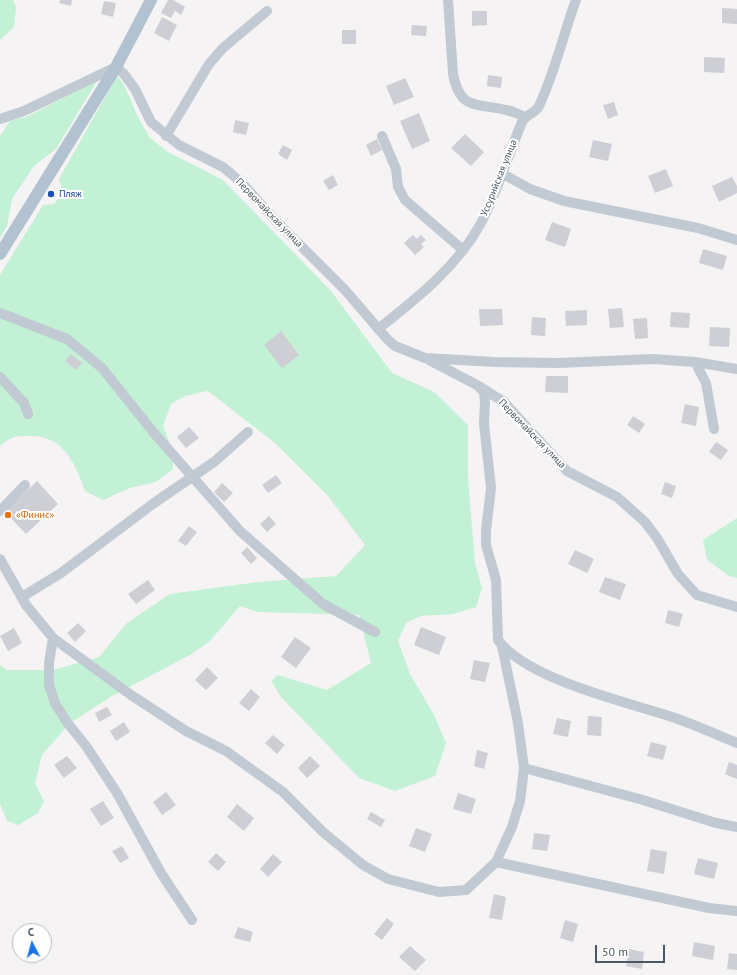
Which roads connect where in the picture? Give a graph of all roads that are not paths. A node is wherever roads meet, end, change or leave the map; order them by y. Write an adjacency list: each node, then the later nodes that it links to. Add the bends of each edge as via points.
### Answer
1 (151, 0): 5 (main road)
2 (448, 0): 6 (street, via 453,74 455,86 463,100 474,106 508,110)
3 (576, 0): 6 (street, via 552,76 538,108)
4 (267, 11): 8 (street, via 223,48 209,64)
5 (116, 67): 7 (street, via 24,111); 8 (street, Первомайская улица, via 135,89 151,122); 13 (main road)
6 (524, 117): 10 (street, Уссурийская улица)
7 (0, 119)
8 (166, 136): 15 (street, Первомайская улица, via 223,167 242,183 345,290)
9 (382, 136): 12 (street, via 396,169 398,187 405,200)
10 (503, 174): 11 (street, via 530,190 564,201 698,228); 12 (street, Уссурийская улица, via 481,223)
11 (737, 240)
12 (463, 250): 15 (street, Уссурийская улица, via 414,300)
13 (0, 254)
14 (0, 313): 24 (street, via 67,339 102,368)
15 (378, 329): 16 (street, Первомайская улица, via 395,346)
16 (425, 358): 17 (street, Первомайская улица, via 495,362 653,359); 20 (street, Первомайская улица)
17 (695, 362): 18 (street, Первомайская улица); 22 (street, via 706,383)
18 (737, 369)
19 (0, 377): 21 (street, via 24,403)
20 (477, 385): 29 (street, Первомайская улица, via 504,402 567,471 617,497 645,522 678,574 697,595); 32 (street, via 484,392 485,402 484,424 491,488 486,545 496,580 498,640)
21 (28, 414)
22 (714, 429)
23 (248, 432): 24 (street, via 214,462)
24 (191, 476): 28 (street, via 61,573); 30 (street, via 240,531 282,570 323,604)
25 (25, 485): 26 (street)
26 (0, 511)
27 (0, 559): 28 (street)
28 (22, 597): 31 (street)
29 (737, 607)
30 (375, 632)
31 (53, 638): 36 (street, via 186,731 226,751 265,778 363,866 388,879 419,889 439,892 466,890); 38 (street, via 49,685 55,703 117,793 161,873)
32 (502, 646): 33 (street, via 525,663 556,679 670,716); 34 (street, via 518,723)
33 (737, 743)
34 (524, 768): 35 (street); 36 (street, via 518,807)
35 (737, 827)
36 (496, 862): 37 (street, via 709,908)
37 (737, 911)
38 (192, 920)

